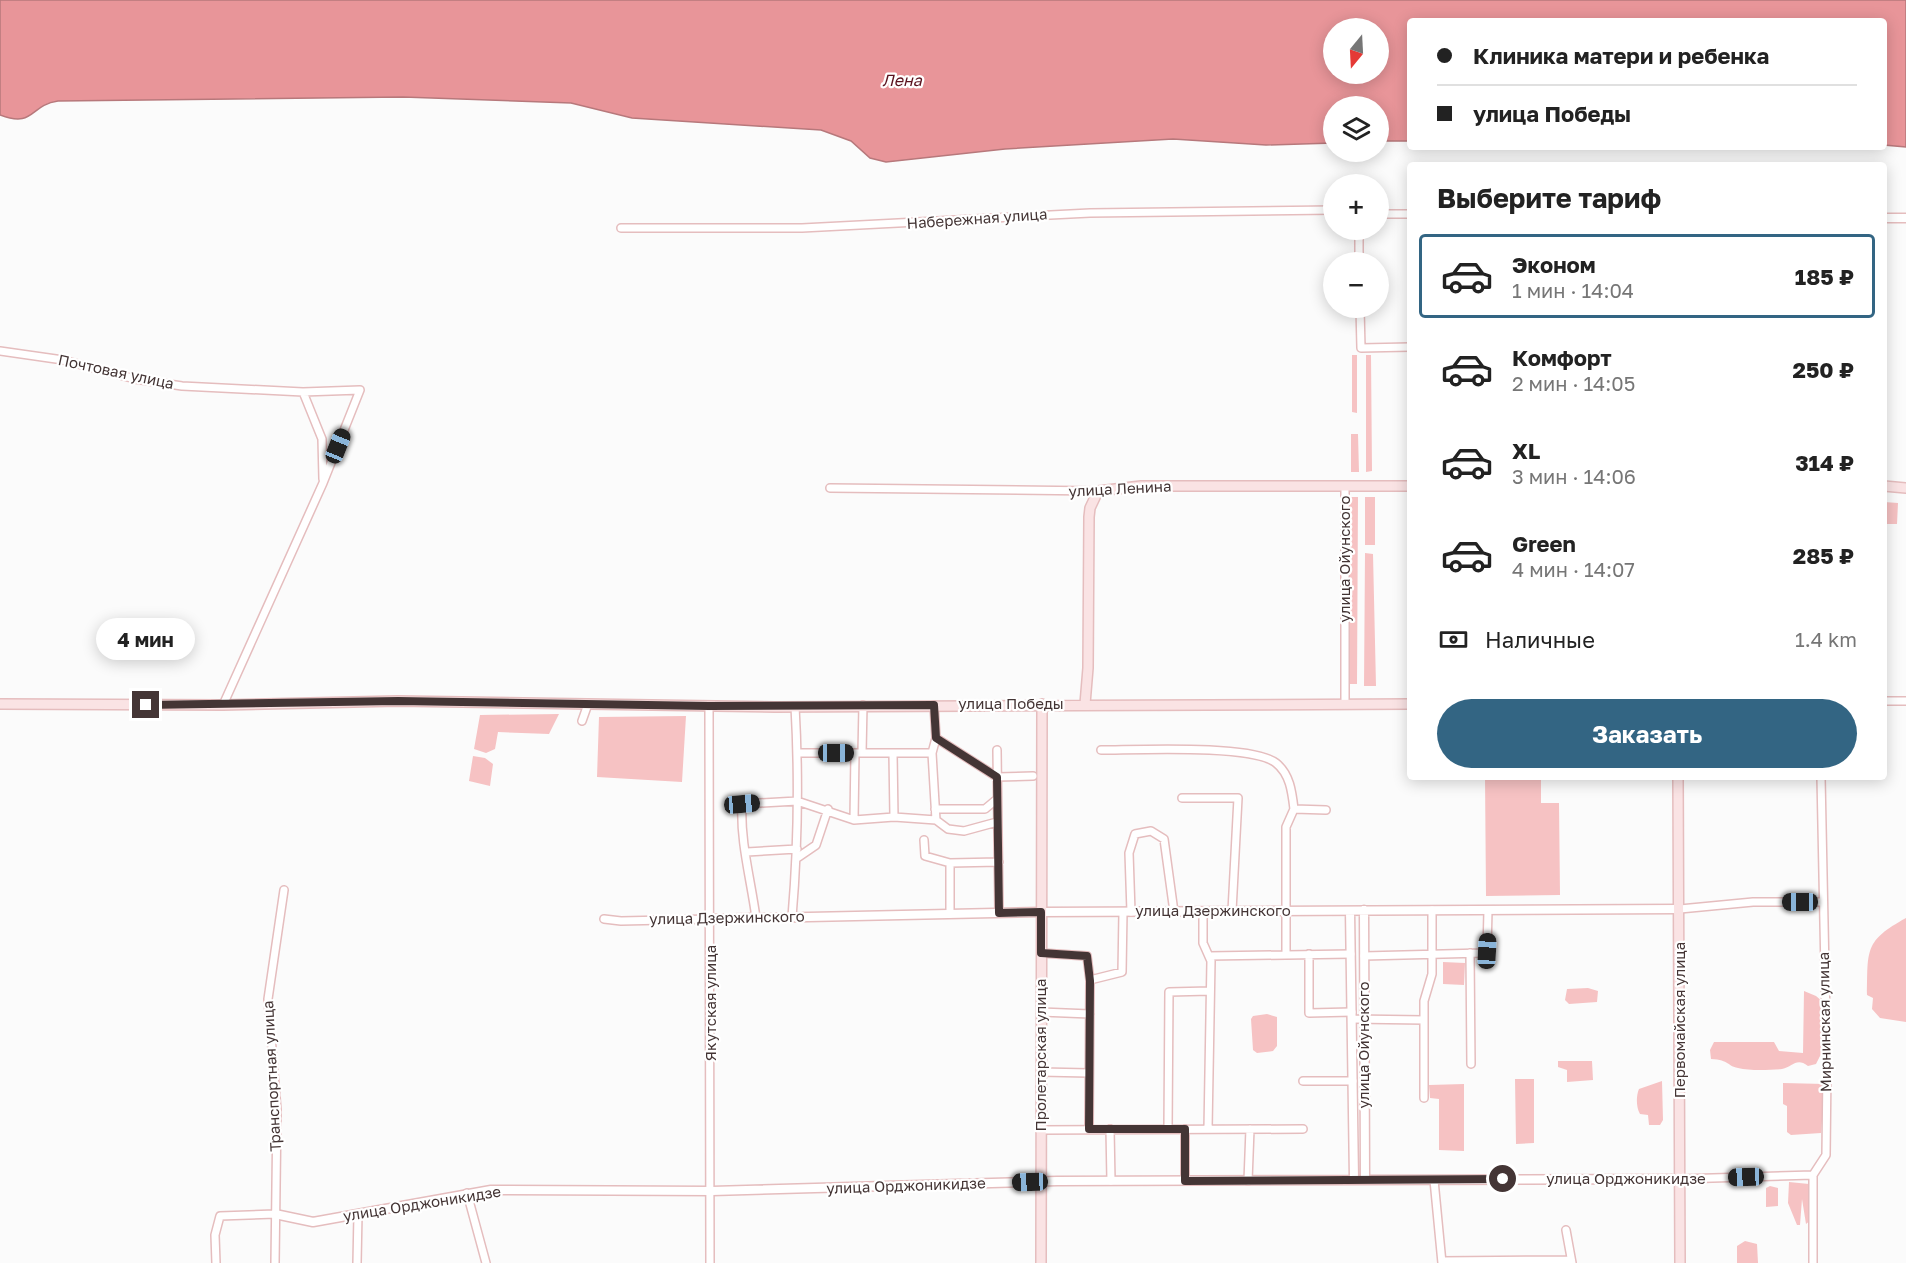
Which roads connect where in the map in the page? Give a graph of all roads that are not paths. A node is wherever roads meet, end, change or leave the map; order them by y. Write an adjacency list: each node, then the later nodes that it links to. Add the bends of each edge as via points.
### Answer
1 (1323, 210): 6 (street, Набережная улица, via 1090,213 802,228)
2 (1389, 214): 3 (street)
3 (1407, 214)
4 (1887, 218): 5 (street)
5 (1906, 218)
6 (621, 228)
7 (1360, 318): 8 (street, via 1361,348)
8 (1407, 347)
9 (0, 351): 10 (street, Почтовая улица, via 63,360 163,383)
10 (303, 392): 11 (street, via 322,439); 11 (street, Почтовая улица, via 360,390)
11 (323, 483): 25 (street)
12 (1345, 486): 13 (main road, улица Ленина); 17 (main road, улица Ленина, via 1141,486); 23 (street, улица Ойунского)
13 (1407, 486)
14 (1887, 486): 16 (main road)
15 (830, 488): 17 (street, улица Ленина)
16 (1906, 488)
17 (1098, 491): 22 (main road, via 1089,517 1088,668)
18 (1887, 701): 19 (street)
19 (1906, 701)
20 (0, 704): 25 (main road, улица Победы)
21 (1042, 704): 22 (main road, улица Победы); 28 (main road, улица Победы); 70 (main road, Пролетарская улица)
22 (1084, 704): 23 (main road, улица Победы)
23 (1345, 704): 24 (main road, улица Победы)
24 (1407, 704)
25 (223, 705): 26 (main road, улица Победы, via 387,701)
26 (588, 705): 29 (main road, улица Победы); 31 (street)
27 (863, 705): 28 (main road, улица Победы); 30 (main road, улица Победы); 36 (street)
28 (934, 705): 32 (street)
29 (709, 706): 30 (main road, улица Победы); 78 (street, Якутская улица)
30 (795, 706): 35 (street)
31 (582, 721)
32 (936, 738): 37 (street); 40 (street)
33 (997, 750): 40 (street)
34 (1101, 750): 48 (street, via 1260,755 1285,773)
35 (798, 753): 36 (street); 45 (street)
36 (858, 753): 38 (street); 51 (street)
37 (932, 753): 38 (street); 47 (street)
38 (893, 754): 50 (street)
39 (1033, 776): 40 (street)
40 (997, 777): 44 (street)
41 (1678, 780): 62 (main road, Первомайская улица)
42 (1821, 780): 61 (street, Мирнинская улица)
43 (1182, 798): 68 (street, via 1238,798)
44 (997, 799): 47 (street, via 985,809); 53 (street)
45 (797, 801): 46 (street); 55 (street); 56 (street, via 742,804 741,831)
46 (828, 809): 51 (street); 57 (street, via 816,845)
47 (936, 809): 52 (street)
48 (1294, 809): 49 (street); 69 (street, via 1286,827)
49 (1326, 810)
50 (894, 817): 51 (street); 52 (street)
51 (854, 819)
52 (936, 820): 53 (street, via 948,829 964,831)
53 (997, 822): 59 (street)
54 (924, 840): 58 (street, via 925,856)
55 (797, 849): 56 (street); 57 (street)
56 (747, 852): 76 (street)
57 (797, 858): 75 (street)
58 (950, 862): 59 (street); 74 (street)
59 (999, 862): 73 (street)
60 (284, 890): 119 (street, Транспортная улица, via 268,999 277,1110)
61 (1823, 902): 62 (street, улица Дзержинского, via 1753,902); 108 (street, Мирнинская улица, via 1826,1155)
62 (1680, 909): 66 (street, улица Дзержинского); 109 (main road, Первомайская улица)
63 (1350, 910): 64 (street, улица Дзержинского); 69 (street, улица Дзержинского); 83 (street, улица Ойунского)
64 (1364, 910): 65 (street, улица Дзержинского); 86 (street, улица Ойунского)
65 (1432, 910): 66 (street, улица Дзержинского); 80 (street)
66 (1488, 910): 81 (street, via 1487,951)
67 (1203, 911): 68 (street, улица Дзержинского); 72 (street, улица Дзержинского); 85 (street, via 1203,943)
68 (1232, 911): 69 (street, улица Дзержинского)
69 (1285, 911): 84 (street)
70 (1041, 912): 71 (street, улица Дзержинского); 73 (street, улица Дзержинского); 79 (main road, Пролетарская улица)
71 (1127, 912): 72 (street, улица Дзержинского); 72 (street, via 1129,853 1135,834 1151,831 1164,839); 87 (street, via 1122,972)
72 (1174, 912)
73 (999, 913): 74 (street, улица Дзержинского)
74 (951, 914): 75 (street, улица Дзержинского)
75 (792, 917): 76 (street, улица Дзержинского)
76 (756, 918): 78 (street, улица Дзержинского)
77 (604, 919): 78 (street, улица Дзержинского)
78 (711, 919): 117 (street, Якутская улица)
79 (1041, 953): 87 (street, via 1087,956); 89 (main road, Пролетарская улица)
80 (1432, 953): 81 (street); 86 (street); 93 (street, via 1432,974 1424,1000)
81 (1470, 953): 94 (street)
82 (1309, 954): 83 (street); 84 (street); 91 (street, via 1308,1013)
83 (1351, 954): 91 (street, улица Ойунского)
84 (1286, 955): 85 (street)
85 (1209, 956): 88 (street)
86 (1364, 956): 92 (street, улица Ойунского)
87 (1090, 981): 90 (street)
88 (1210, 991): 102 (street, via 1169,992); 104 (street)
89 (1041, 1012): 90 (street); 95 (main road, Пролетарская улица)
90 (1090, 1014): 96 (street)
91 (1352, 1016): 92 (street); 98 (street, улица Ойунского)
92 (1364, 1018): 93 (street); 111 (street, улица Ойунского)
93 (1425, 1020): 99 (street)
94 (1471, 1064)
95 (1041, 1072): 96 (street); 107 (main road, Пролетарская улица)
96 (1089, 1073): 100 (street)
97 (1303, 1081): 98 (street)
98 (1353, 1081): 110 (street, улица Ойунского)
99 (1424, 1098)
100 (1089, 1129): 101 (street); 107 (street)
101 (1110, 1129): 102 (street); 113 (street)
102 (1168, 1129): 103 (street)
103 (1185, 1129): 104 (street); 114 (street)
104 (1208, 1129): 105 (street)
105 (1250, 1129): 106 (street); 115 (street)
106 (1303, 1129)
107 (1041, 1130): 116 (main road, Пролетарская улица)
108 (1812, 1175): 109 (street, улица Орджоникидзе); 131 (street, Мирнинская улица)
109 (1679, 1179): 112 (street, улица Орджоникидзе); 130 (main road, Первомайская улица)
110 (1354, 1180): 111 (street, улица Орджоникидзе); 115 (street, улица Орджоникидзе)
111 (1365, 1180): 112 (street, улица Орджоникидзе)
112 (1434, 1180): 123 (street)
113 (1111, 1181): 114 (street, улица Орджоникидзе); 116 (street, улица Орджоникидзе)
114 (1185, 1181): 115 (street, улица Орджоникидзе)
115 (1248, 1181)
116 (1040, 1182): 117 (street, улица Орджоникидзе); 129 (main road, Пролетарская улица)
117 (712, 1191): 118 (street, улица Орджоникидзе); 128 (street, Якутская улица)
118 (467, 1193): 120 (street, улица Орджоникидзе); 127 (street)
119 (275, 1214): 120 (street, улица Орджоникидзе, via 313,1222); 124 (street, улица Орджоникидзе, via 220,1216 215,1235); 125 (street, Транспортная улица)
120 (358, 1214): 126 (street)
121 (1566, 1230): 122 (street)
122 (1571, 1261): 123 (street)
123 (1442, 1262)
124 (216, 1263)
125 (275, 1263)
126 (357, 1263)
127 (486, 1263)
128 (710, 1263)
129 (1041, 1263)
130 (1680, 1263)
131 (1813, 1263)

